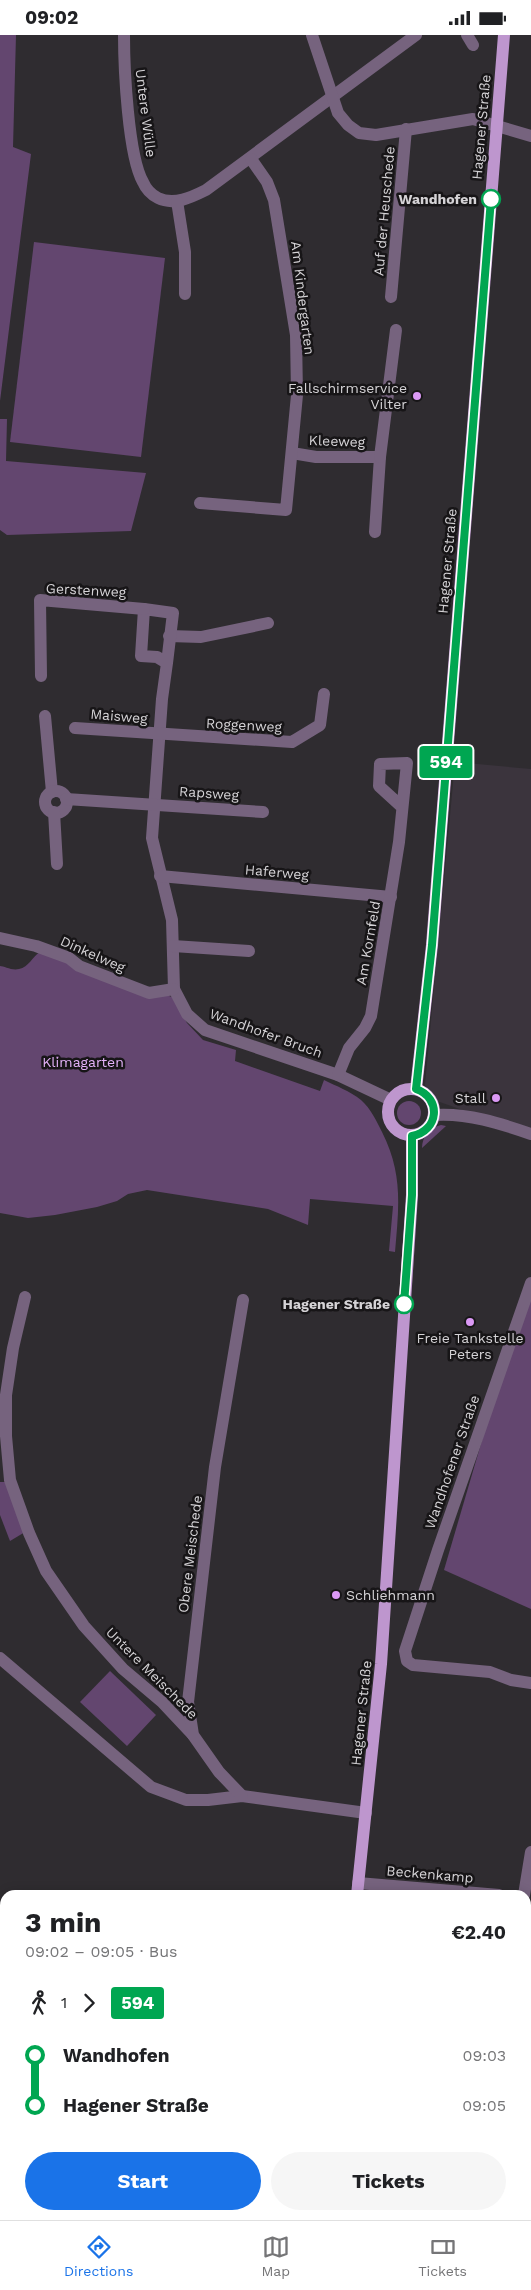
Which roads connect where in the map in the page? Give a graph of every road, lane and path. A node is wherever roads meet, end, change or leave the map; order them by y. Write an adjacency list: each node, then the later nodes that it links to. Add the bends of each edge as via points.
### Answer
1 (124, 35): 10 (street, Untere Wülle, via 133,149 141,181 158,198)
2 (312, 35): 5 (street)
3 (416, 35): 5 (street)
4 (504, 35): 6 (main road, Hagener Straße)
5 (334, 97): 7 (street, via 338,113 359,133 376,135); 9 (street)
6 (498, 125): 7 (street, via 473,119); 8 (street); 41 (main road, Hagener Straße, via 432,945)
7 (406, 129): 12 (street, Auf der Heuschede)
8 (531, 136)
9 (251, 159): 10 (street, via 206,190); 14 (street, Am Kindergarten, via 267,182 274,200 296,335 297,395)
10 (177, 201): 11 (street, via 185,252)
11 (185, 294)
12 (391, 297)
13 (396, 330): 15 (street, Kleeweg)
14 (292, 453): 15 (street, Kleeweg, via 316,457); 16 (street, Am Kindergarten, via 286,511)
15 (380, 457): 17 (street, Kleeweg)
16 (200, 503)
17 (375, 532)
18 (144, 609): 20 (street, Wandhofer Bruch, via 173,613); 21 (street, via 141,656 158,657); 22 (street, Gerstenweg, via 40,600)
19 (268, 623): 20 (street, via 201,637)
20 (170, 637): 21 (street, Wandhofer Bruch)
21 (167, 663): 26 (street, Wandhofer Bruch)
22 (41, 676)
23 (324, 694): 26 (street, Roggenweg, via 320,725 292,743)
24 (45, 715): 27 (street)
25 (75, 728): 26 (street, Maisweg)
26 (161, 735): 29 (street, Wandhofer Bruch)
27 (52, 792): 28 (street, via 61,792); 31 (street, via 45,803)
28 (66, 799): 29 (street, Rapsweg); 31 (street, via 65,808)
29 (153, 804): 32 (street, Rapsweg); 34 (street, Wandhofer Bruch, via 152,839)
30 (402, 807): 35 (street, Am Kornfeld)
31 (54, 812): 33 (street)
32 (263, 812)
33 (56, 864)
34 (160, 876): 35 (street, Haferweg); 37 (street, Wandhofer Bruch, via 172,920)
35 (391, 897): 40 (street, Am Kornfeld, via 371,1016 349,1048)
36 (0, 938): 39 (street, Dinkelweg, via 69,958 80,966 149,993)
37 (174, 945): 38 (street); 39 (street, Wandhofer Bruch)
38 (249, 951)
39 (174, 989): 40 (street, Wandhofer Bruch, via 187,1014 205,1030)
40 (338, 1075): 42 (street, Wandhofer Bruch)
41 (416, 1089): 42 (main road, via 402,1090); 43 (main road, via 432,1101)
42 (391, 1100): 45 (main road, via 388,1109 391,1124 402,1134)
43 (435, 1115): 44 (street, via 452,1114 494,1121); 45 (main road, via 424,1131)
44 (531, 1134)
45 (412, 1136): 53 (main road, Hagener Straße, via 412,1195 381,1664)
46 (531, 1283): 50 (street, Wandhofener Straße, via 405,1651 407,1661 413,1665 490,1672)
47 (25, 1297): 51 (street, Untere Meischede, via 12,1348 6,1395 6,1436 10,1480 29,1533 46,1571 84,1626 123,1669 162,1702)
48 (242, 1300): 51 (street, Obere Meischede, via 201,1575 188,1702)
49 (0, 1658): 52 (street, via 152,1787 186,1800)
50 (531, 1683)
51 (193, 1735): 52 (street, Obere Meischede, via 219,1772)
52 (242, 1796): 53 (street)
53 (366, 1813): 55 (main road, Hagener Straße)
54 (531, 1852): 57 (street)
55 (357, 1889): 56 (street, Beckenkamp)
56 (381, 1890)
57 (526, 1890)

